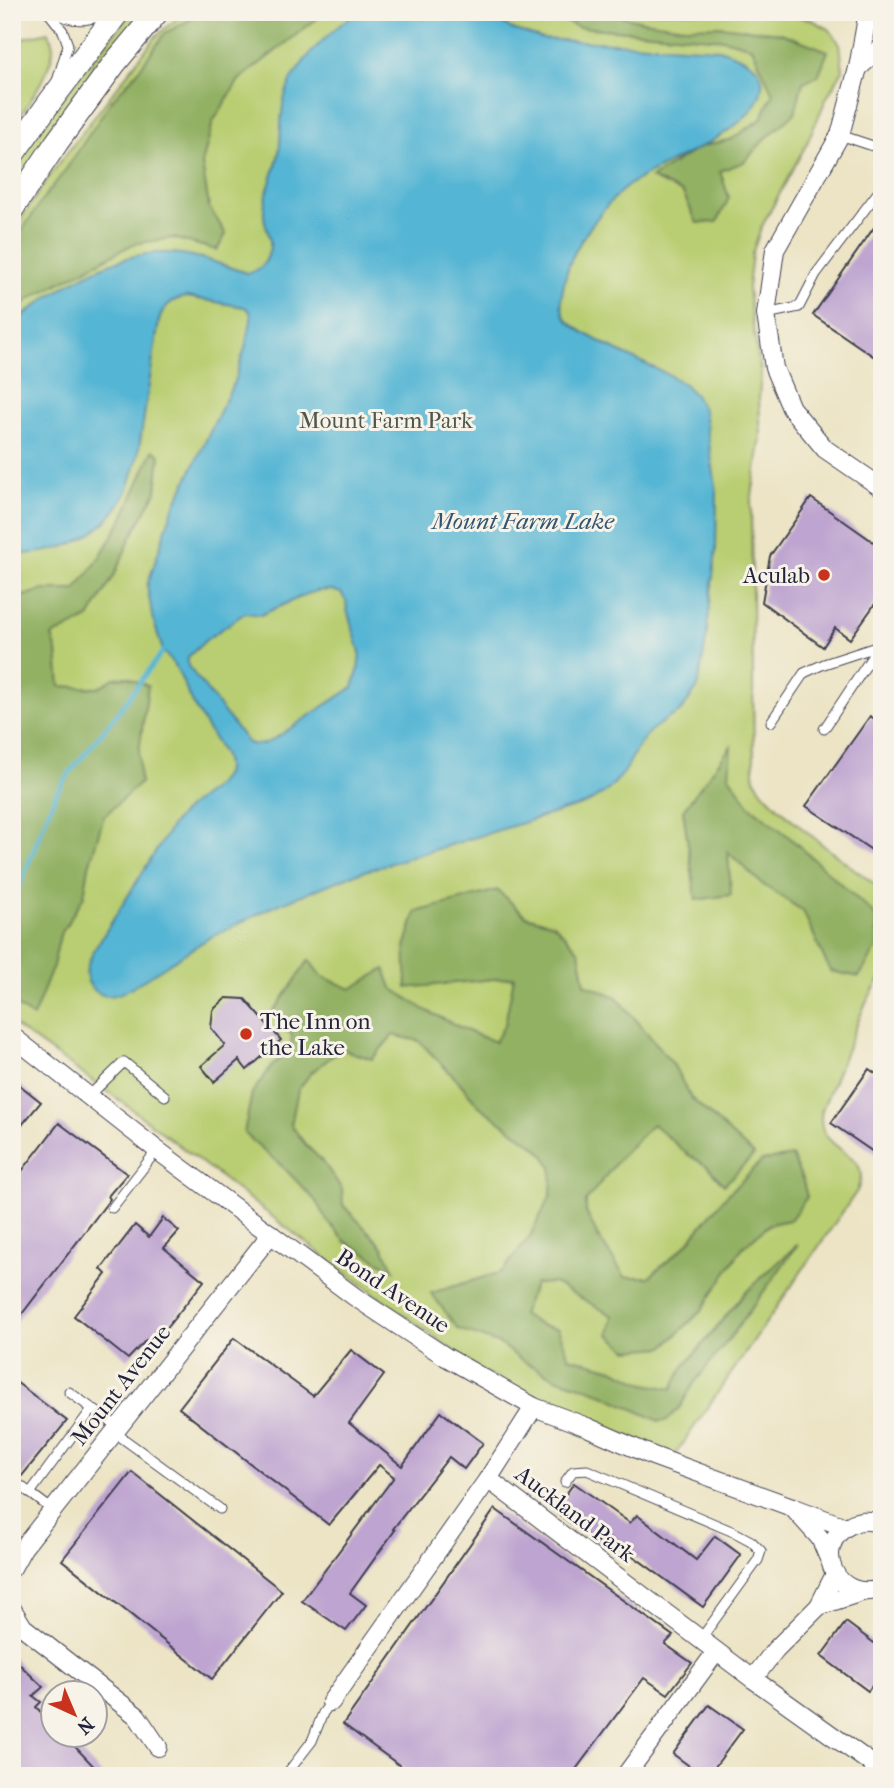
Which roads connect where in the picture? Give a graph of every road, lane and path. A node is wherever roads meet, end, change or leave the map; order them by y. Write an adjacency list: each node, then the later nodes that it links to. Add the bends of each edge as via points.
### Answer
1 (48, 12): 8 (lane, via 68,45)
2 (55, 12): 3 (lane, via 75,21)
3 (118, 12): 8 (street)
4 (157, 12): 13 (street, via 114,64)
5 (868, 12): 7 (street)
6 (882, 47): 7 (street)
7 (858, 68): 9 (street)
8 (52, 99): 11 (street)
9 (840, 135): 10 (lane); 14 (street, via 775,250)
10 (882, 149)
11 (12, 155)
12 (882, 187): 14 (lane, via 816,274 799,307)
13 (12, 209)
14 (766, 314): 15 (street, via 774,368 791,408 825,450)
15 (882, 488)
16 (881, 644): 17 (lane, via 804,673); 18 (lane)
17 (771, 722)
18 (824, 729)
19 (12, 1036): 20 (street, Bond Avenue)
20 (89, 1096): 21 (lane, via 124,1062); 22 (street, Bond Avenue)
21 (165, 1096)
22 (157, 1150): 23 (lane); 24 (street, Bond Avenue)
23 (112, 1208)
24 (271, 1234): 26 (street, Bond Avenue, via 446,1357); 28 (street, Mount Avenue)
25 (69, 1392): 27 (lane)
26 (534, 1407): 30 (street); 33 (street, Bond Avenue)
27 (92, 1409): 28 (lane); 32 (lane)
28 (116, 1429): 34 (lane); 35 (street, Mount Avenue)
29 (12, 1479): 32 (lane)
30 (488, 1479): 44 (street, Auckland Park); 47 (street, Auckland Park)
31 (565, 1482): 44 (lane, via 573,1471 587,1469 736,1533 761,1551)
32 (30, 1493): 35 (lane)
33 (792, 1507): 37 (street, Bond Avenue); 40 (street, Bond Avenue, via 820,1538)
34 (220, 1509)
35 (54, 1511): 38 (street, Mount Avenue)
36 (878, 1520): 37 (street)
37 (845, 1527): 40 (street, via 830,1552)
38 (18, 1544): 39 (street, Mount Avenue)
39 (12, 1568)
40 (833, 1568): 41 (street, via 851,1589); 42 (street)
41 (877, 1590): 42 (street)
42 (819, 1606): 46 (street)
43 (12, 1609): 48 (street, via 23,1627 137,1716)
44 (699, 1640): 45 (street, Auckland Park)
45 (716, 1652): 46 (street, Auckland Park); 51 (street)
46 (753, 1679): 49 (street, Auckland Park)
47 (331, 1702): 50 (lane, via 312,1741)
48 (158, 1747)
49 (882, 1771)
50 (285, 1776)
51 (625, 1776)

